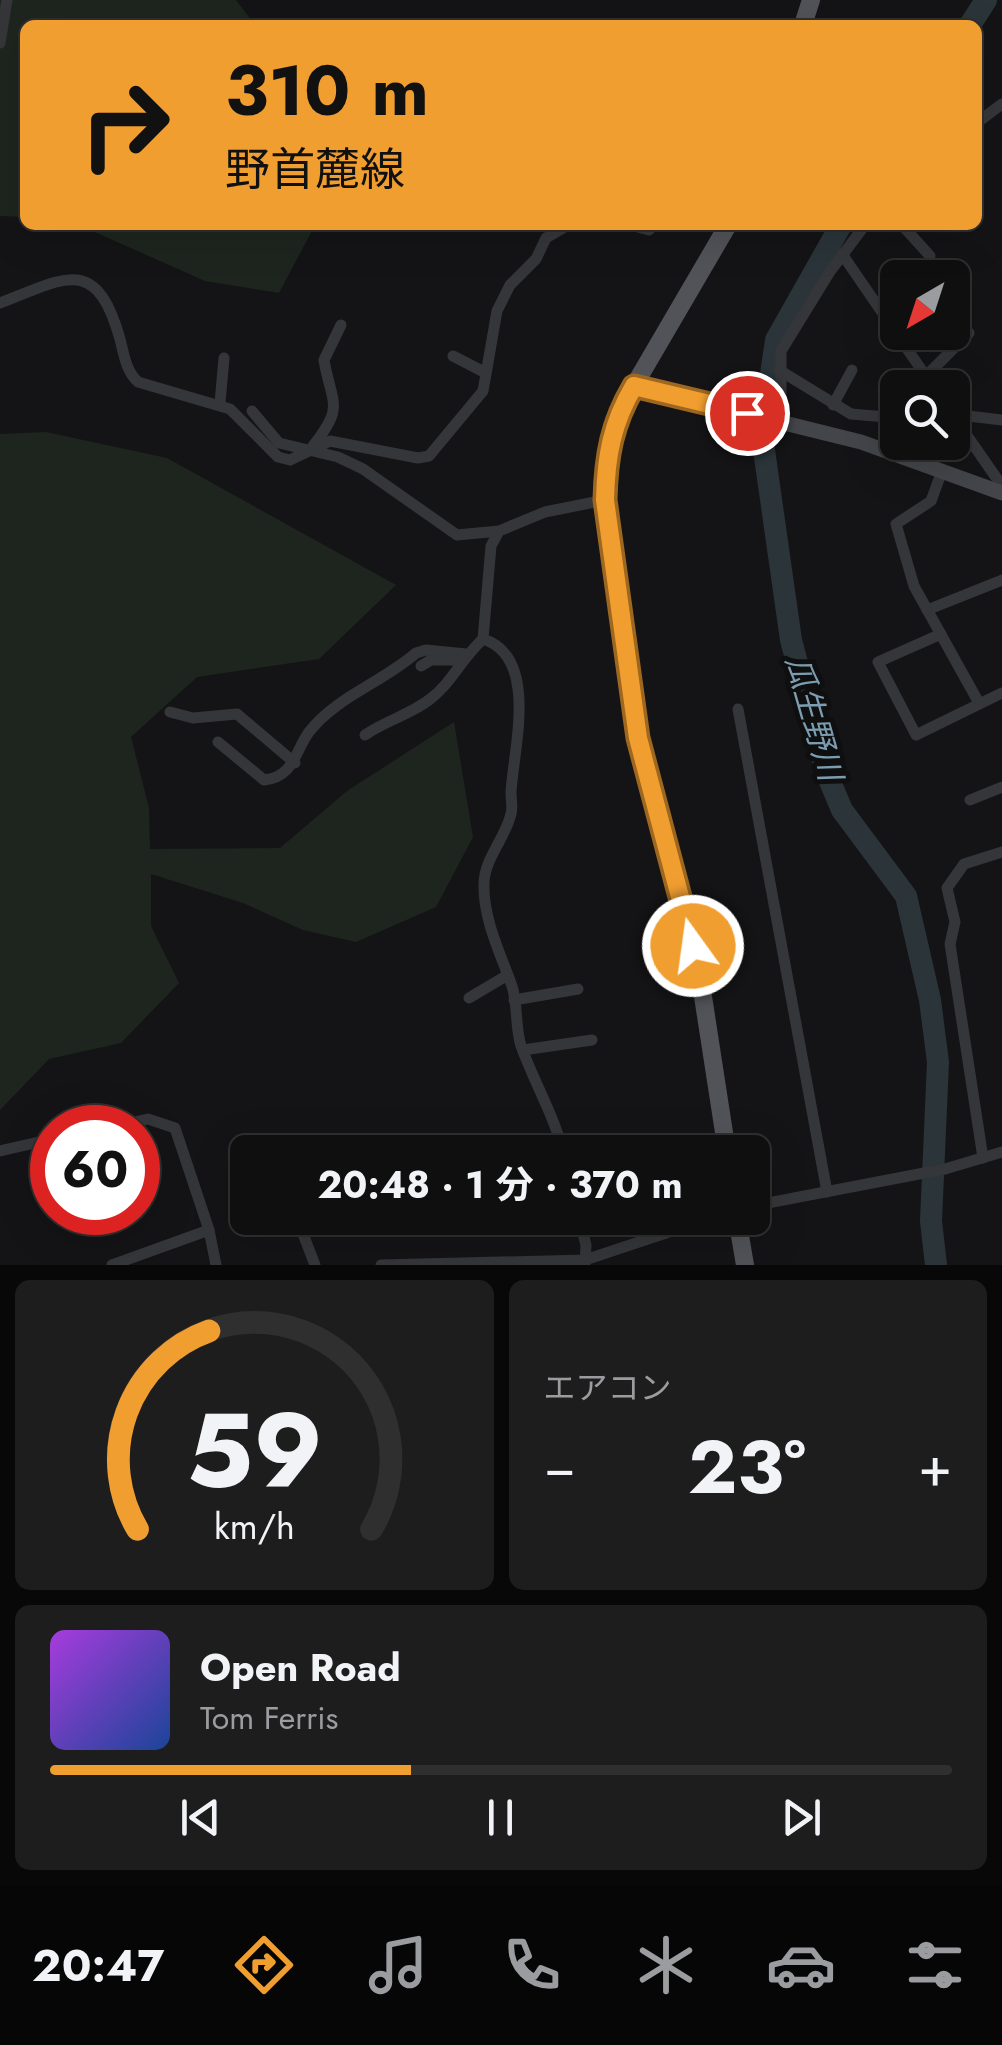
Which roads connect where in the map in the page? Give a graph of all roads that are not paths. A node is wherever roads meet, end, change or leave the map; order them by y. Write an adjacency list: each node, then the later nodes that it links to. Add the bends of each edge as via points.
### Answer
1 (7, 0): 2 (street)
2 (0, 43)
3 (560, 230): 18 (street, via 510,285)
4 (725, 230): 19 (main road)
5 (861, 230): 7 (street)
6 (907, 230): 8 (street)
7 (842, 254): 14 (street, via 782,351); 16 (street)
8 (930, 256)
9 (0, 302): 20 (street, via 83,278 118,332 129,374)
10 (341, 325): 29 (street, via 324,360 334,394 333,422)
11 (952, 350): 17 (street)
12 (453, 356): 18 (street)
13 (224, 358): 20 (street)
14 (779, 370): 21 (street); 25 (street)
15 (852, 370): 21 (street)
16 (922, 370)
17 (932, 370)
18 (484, 372): 29 (street, via 482,391 429,456 330,441)
19 (634, 386): 25 (main road); 33 (main road, via 614,420)
20 (220, 404): 29 (street, via 278,457 290,460)
21 (836, 407): 23 (street); 27 (street)
22 (252, 412): 29 (street, via 278,443)
23 (880, 416)
24 (970, 416): 26 (street)
25 (776, 419): 27 (main road)
26 (1002, 420)
27 (833, 434): 31 (main road)
28 (970, 441): 32 (street)
29 (310, 449): 34 (street, via 363,469 456,535)
30 (929, 460): 31 (street)
31 (934, 468): 32 (main road); 36 (street, via 931,502 896,524)
32 (1002, 489)
33 (605, 500): 34 (street, via 545,512); 59 (main road, via 638,738 700,978)
34 (498, 531): 38 (street)
35 (1002, 580): 36 (street)
36 (927, 610): 37 (street)
37 (941, 634): 42 (street); 42 (street, via 878,662 916,735)
38 (483, 639): 39 (street); 51 (street, via 511,664 519,709 513,810 483,887)
39 (463, 657): 40 (street); 45 (street, via 430,700); 47 (street, via 416,653 309,732)
40 (420, 666)
41 (1002, 694): 42 (street)
42 (979, 702)
43 (738, 709): 64 (street)
44 (170, 712): 47 (street, via 193,718 237,714)
45 (364, 735)
46 (218, 742): 47 (street, via 264,780)
47 (295, 763)
48 (1002, 787): 49 (street)
49 (970, 800)
50 (1002, 852): 63 (street, via 964,864 947,888)
51 (506, 976): 53 (street); 54 (street)
52 (578, 989): 54 (street)
53 (469, 998)
54 (514, 1000): 56 (street)
55 (592, 1040): 56 (street)
56 (523, 1050): 58 (street)
57 (160, 1123): 66 (street, via 175,1128)
58 (556, 1135)
59 (724, 1135)
60 (30, 1144): 61 (street)
61 (0, 1150)
62 (1002, 1152): 63 (street)
63 (983, 1158): 64 (street)
64 (827, 1192): 65 (street)
65 (770, 1203)
66 (208, 1230): 71 (street); 75 (street)
67 (303, 1235): 76 (street)
68 (581, 1235): 73 (street)
69 (662, 1235): 73 (street)
70 (740, 1235): 78 (main road)
71 (140, 1253): 72 (street); 74 (street)
72 (97, 1262)
73 (585, 1262): 77 (street)
74 (112, 1265)
75 (216, 1265)
76 (315, 1265)
77 (382, 1265)
78 (746, 1265)

